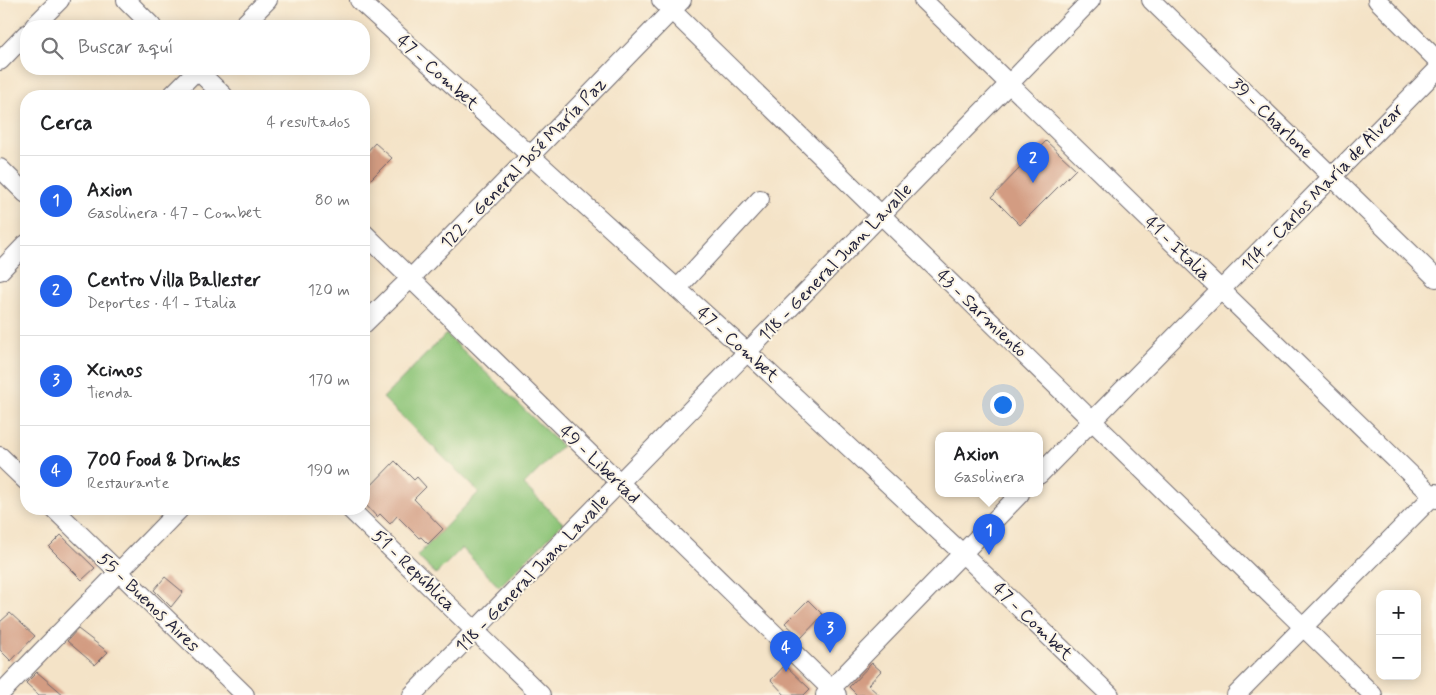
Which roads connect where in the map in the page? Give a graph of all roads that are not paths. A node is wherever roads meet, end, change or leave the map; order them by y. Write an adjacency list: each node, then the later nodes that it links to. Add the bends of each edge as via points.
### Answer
1 (60, 0): 10 (street)
2 (126, 0): 11 (street)
3 (268, 0): 12 (street)
4 (359, 0): 22 (street, 47 - Combet)
5 (923, 0): 19 (street, 41 - Italia)
6 (1091, 0): 19 (street, 118 - General Juan Lavalle)
7 (1151, 0): 24 (street, 39 - Charlone)
8 (1377, 0): 14 (street)
9 (671, 4): 22 (street, 122 - General José María Paz); 27 (street, 43 - Sarmiento)
10 (40, 20)
11 (146, 20)
12 (248, 20)
13 (20, 40): 15 (street)
14 (1436, 59)
15 (0, 61)
16 (1436, 71): 24 (street, 114 - Carlos María de Alvear)
17 (191, 75): 20 (street)
18 (203, 75): 21 (street)
19 (1009, 84): 27 (street, 118 - General Juan Lavalle); 34 (street, 41 - Italia)
20 (177, 90)
21 (218, 90)
22 (530, 156): 32 (street, 122 - General José María Paz); 33 (street, 47 - Combet)
23 (0, 168): 25 (street)
24 (1332, 177): 31 (street, 39 - Charlone); 34 (street, 114 - Carlos María de Alvear)
25 (20, 188)
26 (760, 199): 33 (street)
27 (881, 215): 36 (street, 118 - General Juan Lavalle); 37 (street, 43 - Sarmiento)
28 (370, 239): 32 (street, 49 - Libertad)
29 (20, 250): 30 (street)
30 (0, 271)
31 (1436, 278)
32 (410, 279): 35 (street, 122 - General José María Paz); 41 (street, 49 - Libertad)
33 (677, 289): 36 (street, 47 - Combet)
34 (1221, 290): 37 (street, 114 - Carlos María de Alvear); 42 (street, 41 - Italia)
35 (370, 318)
36 (747, 352): 41 (street, 118 - General Juan Lavalle); 47 (street, 47 - Combet)
37 (1092, 421): 39 (street, 114 - Carlos María de Alvear); 49 (street, 43 - Sarmiento)
38 (0, 456): 40 (street)
39 (1043, 471)
40 (20, 476)
41 (619, 482): 50 (street, 118 - General Juan Lavalle); 51 (street, 49 - Libertad)
42 (1435, 496): 49 (street)
43 (1017, 497): 47 (street)
44 (60, 515): 48 (street, 55 - Buenos Aires)
45 (174, 515): 48 (street)
46 (356, 515): 50 (street, 51 - República)
47 (962, 553): 51 (street); 56 (street, 47 - Combet)
48 (118, 572): 52 (street); 53 (street, 55 - Buenos Aires)
49 (1303, 627): 57 (street); 58 (street, 43 - Sarmiento)
50 (476, 631): 54 (street, 118 - General Juan Lavalle); 55 (street, 51 - República)
51 (831, 693)
52 (0, 694)
53 (245, 695)
54 (412, 695)
55 (541, 695)
56 (1110, 695)
57 (1236, 695)
58 (1373, 695)

